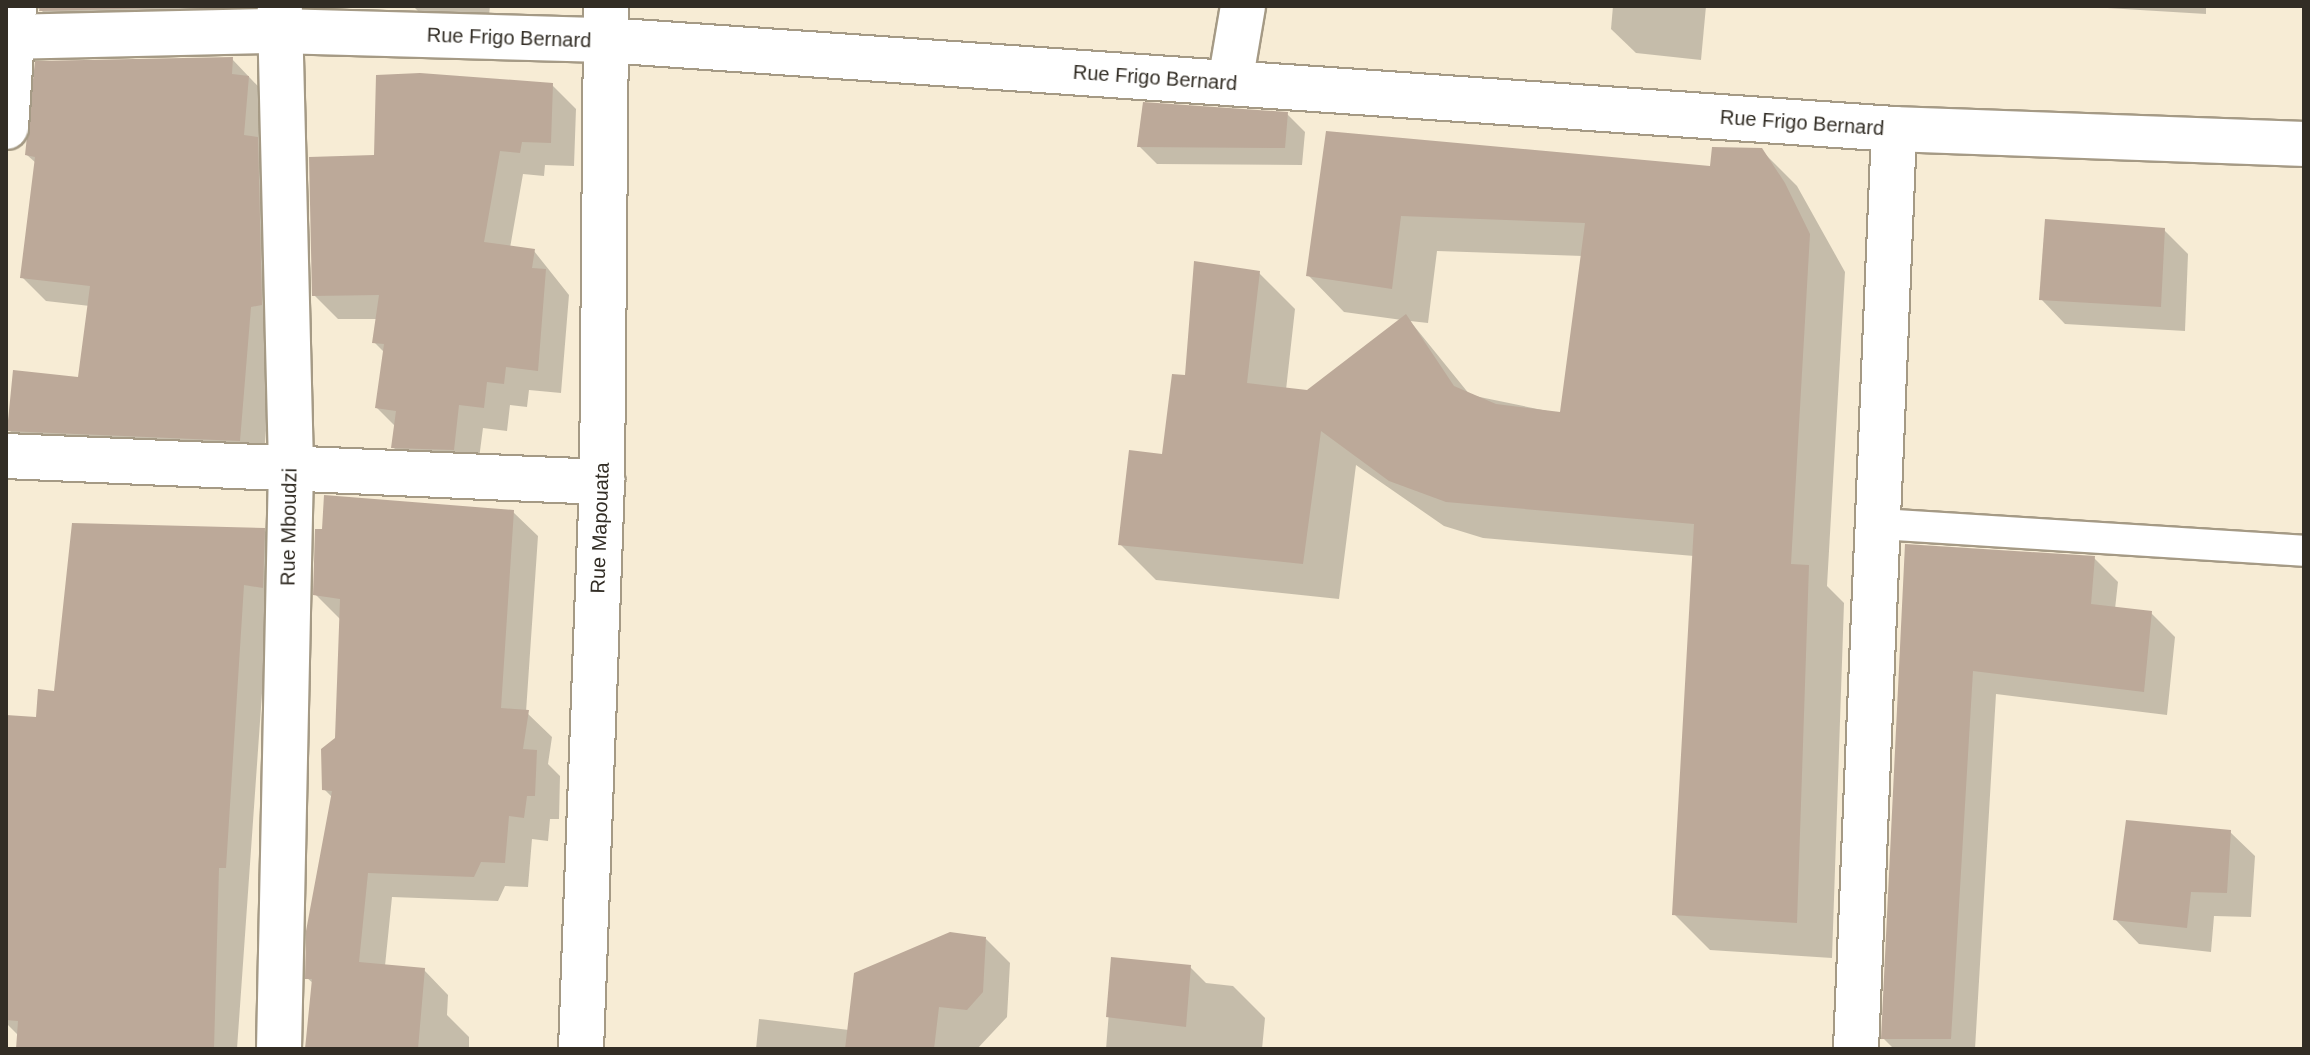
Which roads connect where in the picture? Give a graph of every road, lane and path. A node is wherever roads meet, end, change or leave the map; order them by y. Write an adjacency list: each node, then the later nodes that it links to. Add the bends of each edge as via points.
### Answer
1 (1243, 6): 5 (street)
2 (279, 18): 3 (street, Rue Frigo Bernard); 4 (street, Rue Frigo Bernard); 10 (street, Rue Mboudzi)
3 (605, 23): 5 (street, Rue Frigo Bernard); 11 (street, Rue Mapouata)
4 (10, 27): 6 (street)
5 (1230, 83): 7 (street, Rue Frigo Bernard)
6 (6, 127)
7 (1894, 129): 8 (street, Rue Frigo Bernard); 12 (street)
8 (2304, 144)
9 (6, 456): 10 (street)
10 (291, 466): 11 (street); 14 (street, Rue Mboudzi)
11 (602, 482): 15 (street, Rue Mapouata)
12 (1879, 524): 13 (lane); 16 (street)
13 (2304, 551)
14 (279, 1049)
15 (581, 1049)
16 (1856, 1049)

